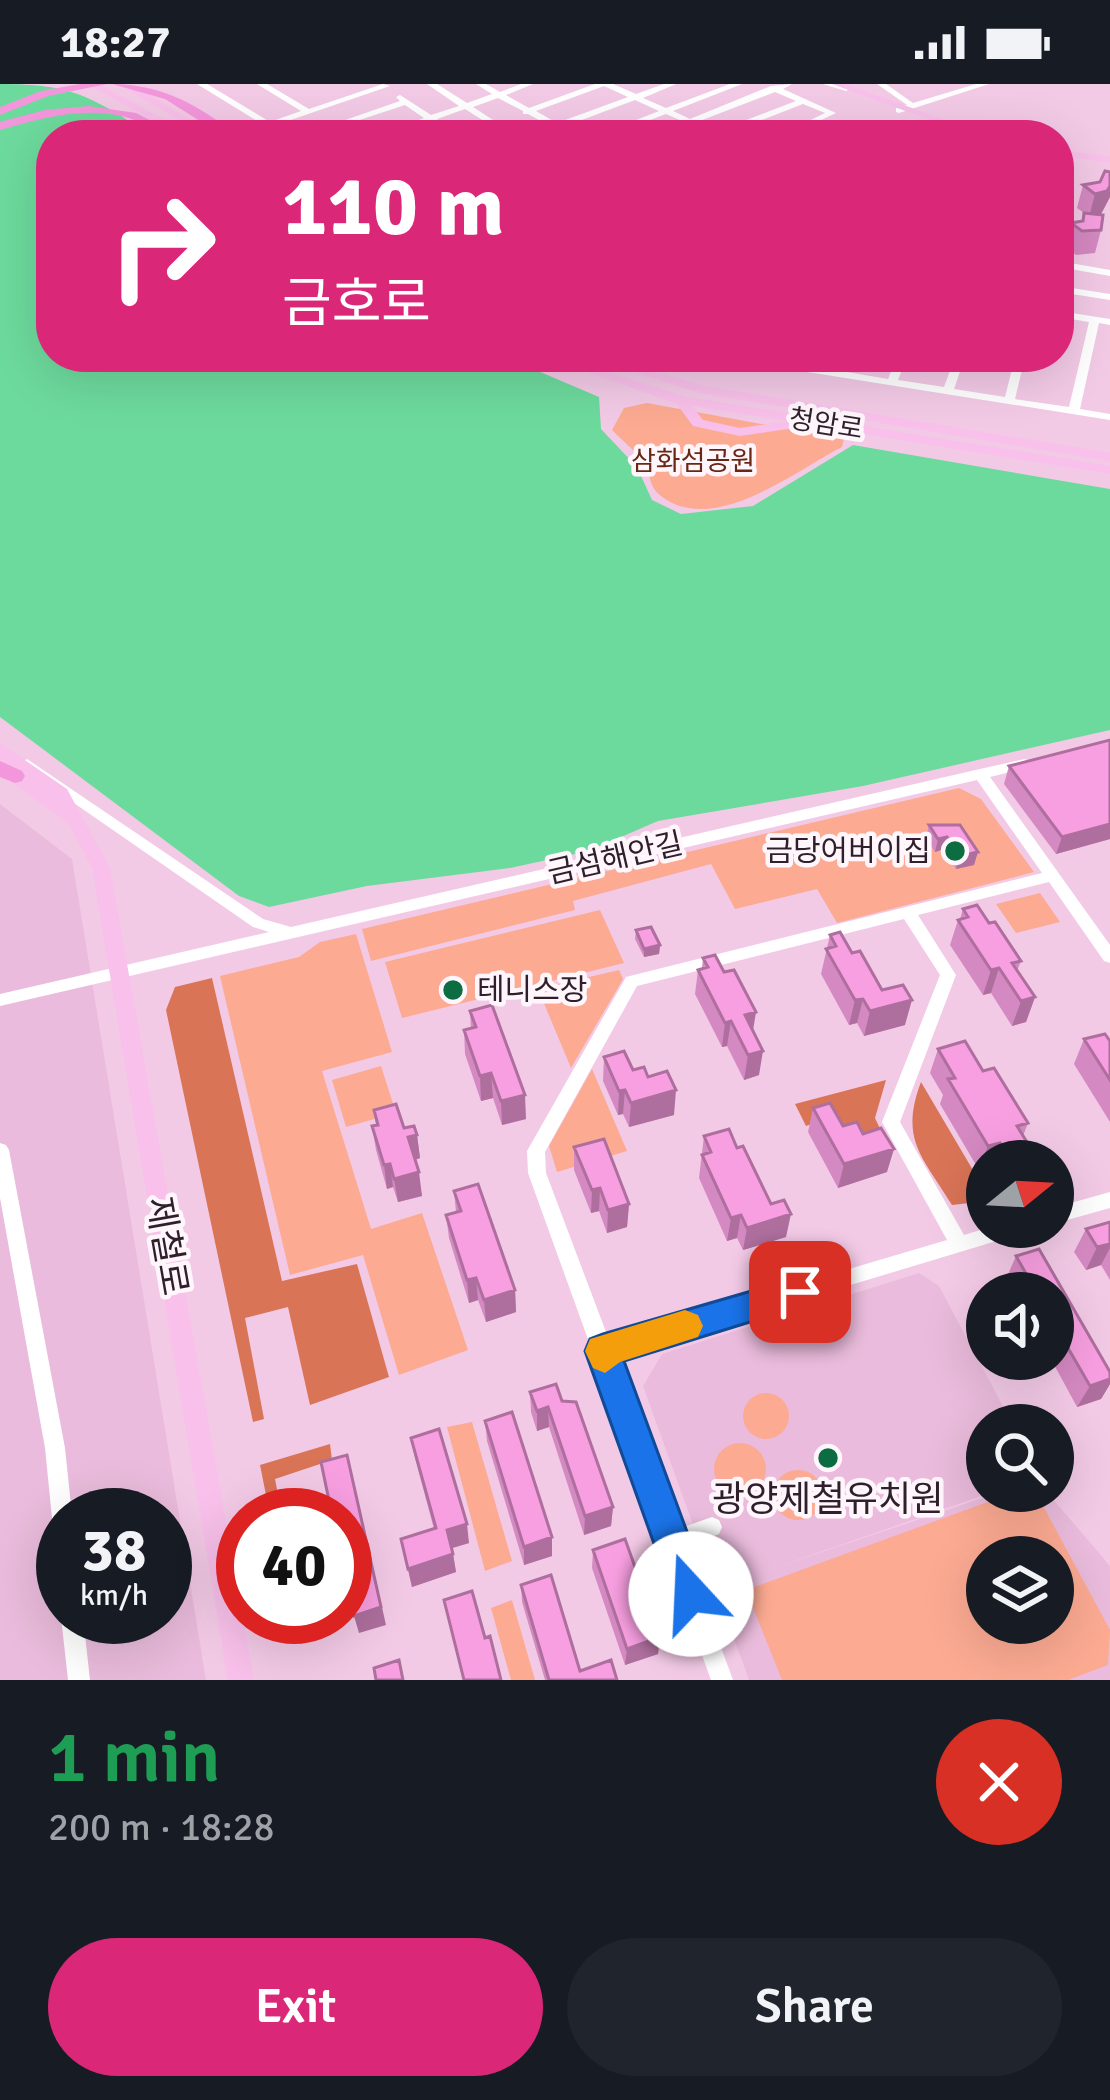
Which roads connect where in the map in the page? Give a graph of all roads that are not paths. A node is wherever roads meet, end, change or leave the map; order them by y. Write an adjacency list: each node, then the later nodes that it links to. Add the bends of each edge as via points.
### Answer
1 (70, 84): 48 (highway)
2 (97, 84): 27 (highway); 33 (main road)
3 (120, 84): 34 (main road); 35 (highway, via 169,96)
4 (205, 84): 36 (street)
5 (261, 84): 29 (street)
6 (431, 84): 25 (street)
7 (480, 84): 20 (street)
8 (529, 84): 20 (street)
9 (604, 84): 21 (street); 30 (street)
10 (672, 84): 21 (street)
11 (738, 84): 28 (street)
12 (798, 84): 17 (street)
13 (827, 84): 19 (street)
14 (881, 84): 26 (street)
15 (985, 84): 26 (street)
16 (385, 85): 24 (street); 29 (street)
17 (781, 85): 22 (street); 44 (street)
18 (12, 86): 23 (highway)
19 (842, 86): 26 (main road)
20 (496, 95): 25 (street); 30 (street)
21 (635, 97): 28 (street); 41 (street)
22 (803, 100): 45 (street); 46 (street, via 831,115)
23 (0, 101)
24 (405, 102): 31 (street); 38 (street)
25 (463, 107): 31 (street); 39 (street)
26 (904, 107): 47 (main road)
27 (0, 111)
28 (665, 111): 42 (street); 43 (street)
29 (308, 112): 37 (street)
30 (526, 112): 40 (street)
31 (428, 119)
32 (152, 120): 48 (highway, via 76,108)
33 (161, 120)
34 (185, 120)
35 (207, 120)
36 (261, 120)
37 (284, 120)
38 (351, 120)
39 (486, 120)
40 (541, 120)
41 (574, 120)
42 (641, 120)
43 (685, 120)
44 (694, 120)
45 (754, 120)
46 (819, 120)
47 (940, 120)
48 (0, 123)
49 (1074, 154): 50 (main road)
50 (1110, 160)
51 (1074, 267): 52 (street)
52 (1110, 273)
53 (1074, 291): 54 (street)
54 (1110, 297)
55 (1074, 316): 56 (street)
56 (1095, 320): 57 (street); 68 (street)
57 (1110, 322)
58 (594, 372): 71 (main road, 청암로, via 681,400 698,423 740,432 812,422)
59 (643, 372): 70 (main road, 청암로, via 699,389)
60 (826, 372): 64 (street)
61 (896, 372): 65 (street)
62 (955, 372): 66 (street)
63 (1016, 372): 67 (street)
64 (834, 374): 65 (street)
65 (892, 383): 66 (street)
66 (948, 392): 67 (street)
67 (1009, 401): 68 (street)
68 (1074, 411): 69 (street)
69 (1110, 417)
70 (1110, 457)
71 (1110, 470)
72 (0, 749): 76 (main road, 제철로, via 61,793); 79 (street, via 57,780 258,923)
73 (1043, 760): 75 (street, 금섬해안길)
74 (5, 770): 76 (main road, 제철로)
75 (980, 774): 77 (street); 79 (street, 금섬해안길)
76 (75, 820): 81 (main road, 제철로, via 97,852)
77 (1052, 876): 78 (street); 80 (street)
78 (909, 914): 87 (street, via 948,975 891,1122); 88 (street, via 632,981 536,1151 537,1173)
79 (291, 932): 81 (street, 금섬해안길)
80 (1110, 957)
81 (121, 972): 82 (street, 금섬해안길); 94 (main road, 제철로)
82 (0, 1000)
83 (0, 1150): 89 (street)
84 (1110, 1200): 85 (street)
85 (1074, 1210)
86 (966, 1242): 87 (street)
87 (959, 1244): 88 (street)
88 (603, 1351): 91 (street)
89 (59, 1488)
90 (712, 1527): 91 (street)
91 (672, 1540): 95 (street)
92 (75, 1644): 93 (street)
93 (79, 1680)
94 (241, 1680)
95 (722, 1680)

